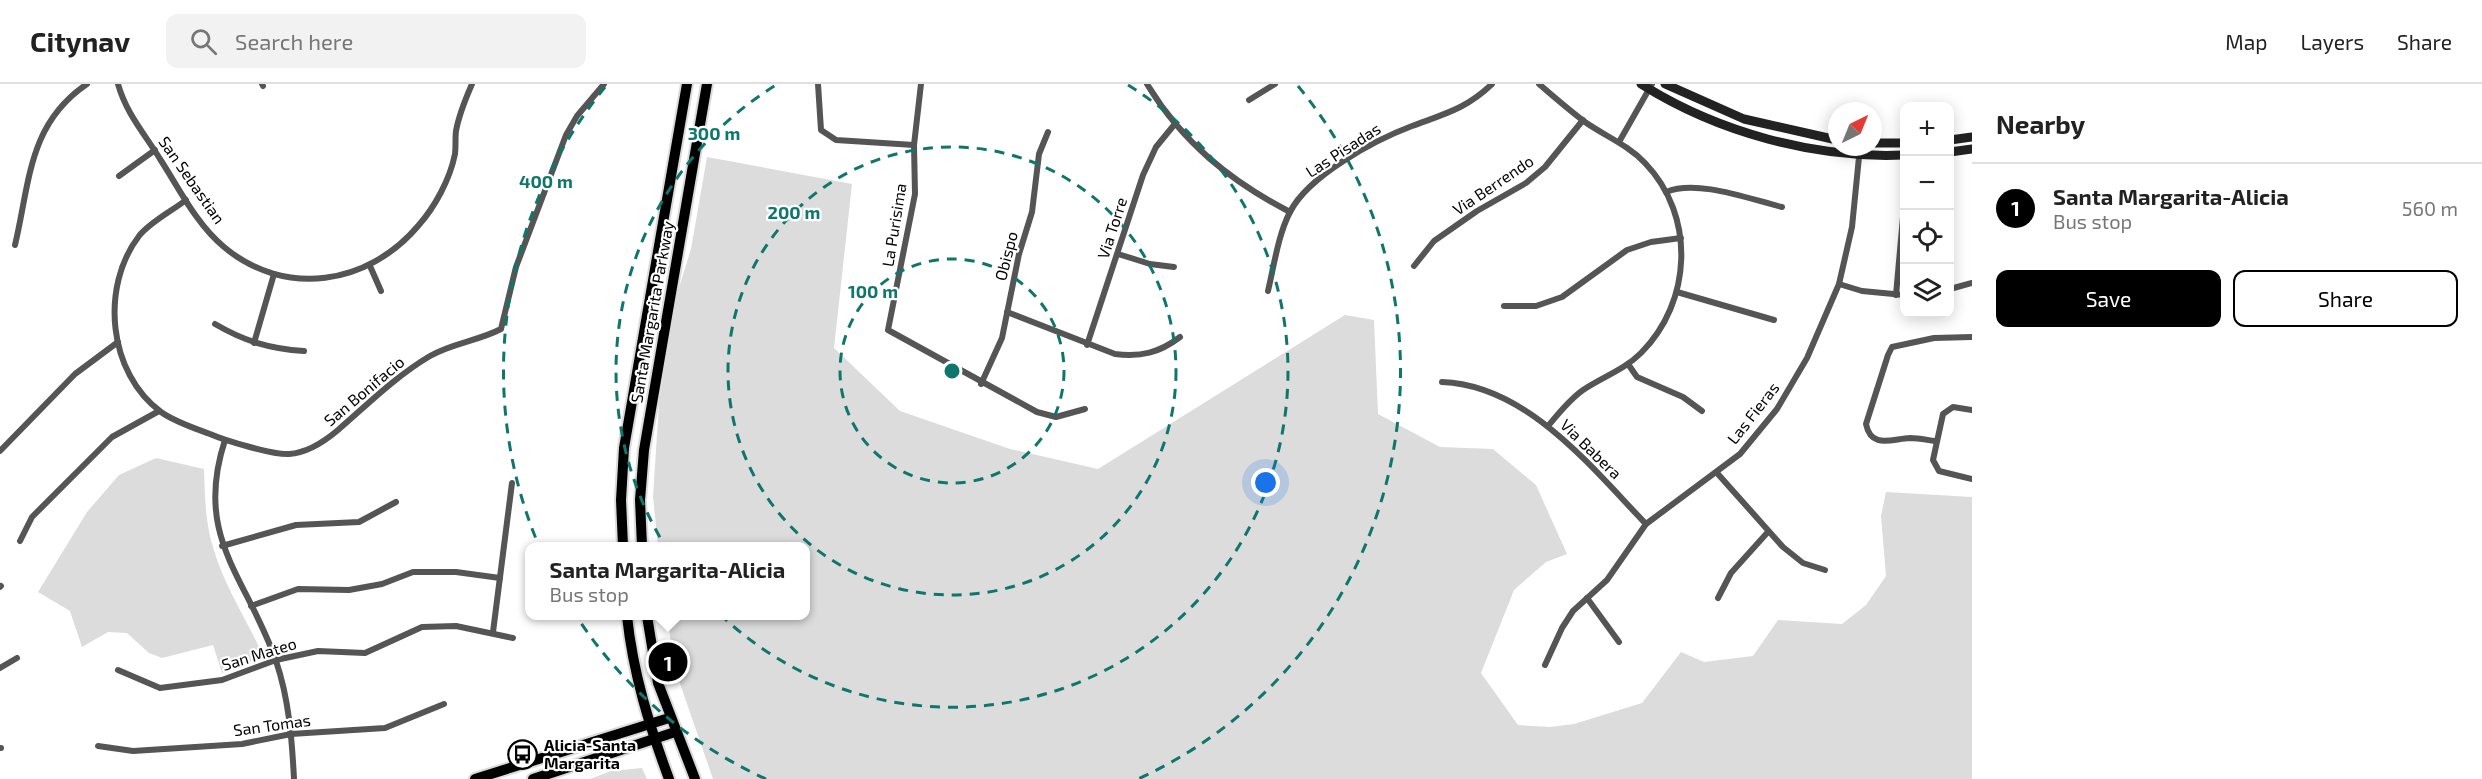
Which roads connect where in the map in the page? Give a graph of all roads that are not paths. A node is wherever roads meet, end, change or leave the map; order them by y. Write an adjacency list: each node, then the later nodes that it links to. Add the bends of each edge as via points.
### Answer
1 (87, 84): 39 (street, via 61,106 34,152)
2 (118, 84): 28 (street, San Sebastian, via 123,103)
3 (472, 84): 42 (street, San Sebastian, via 461,109 449,174 437,198 404,242)
4 (604, 84): 72 (street, San Bonifacio, via 566,135 516,267 501,329 429,357 324,442 289,454)
5 (687, 84): 82 (main road, Santa Margarita Parkway, via 624,448)
6 (707, 84): 83 (main road, Santa Margarita Parkway, via 644,450)
7 (818, 84): 25 (street, via 821,130 836,140)
8 (921, 84): 25 (street, La Purisima)
9 (1147, 84): 17 (street)
10 (1275, 84): 15 (street)
11 (1492, 84): 37 (street, Las Pisadas, via 1460,109 1395,133 1327,173 1298,199)
12 (1539, 84): 16 (street)
13 (1665, 84): 20 (main road, via 1744,119)
14 (1648, 86): 22 (street); 26 (main road, via 1715,120 1758,136)
15 (1249, 100)
16 (1582, 120): 22 (street); 43 (street, Via Berrendo, via 1545,167 1434,241)
17 (1174, 125): 37 (street, via 1235,180); 41 (street, Via Torre, via 1156,147 1143,175)
18 (1048, 132): 55 (street, Obispo, via 1038,154 1032,212)
19 (1972, 137): 21 (main road)
20 (1828, 138)
21 (1954, 139)
22 (1619, 142): 34 (street, via 1647,164)
23 (1882, 143): 24 (main road)
24 (1900, 143)
25 (914, 145): 66 (street, La Purisima, via 915,194 888,322 890,332)
26 (1828, 148)
27 (1972, 149): 29 (main road)
28 (155, 150): 33 (street); 35 (street, San Sebastian)
29 (1954, 151)
30 (1882, 152): 31 (main road)
31 (1900, 154)
32 (1859, 156): 47 (street, Las Fieras, via 1852,227)
33 (119, 176)
34 (1666, 192): 36 (street, via 1700,188); 38 (street)
35 (186, 200): 45 (street, San Sebastian, via 224,247); 60 (street, San Bonifacio, via 140,235 122,266 113,306)
36 (1782, 207)
37 (1290, 212): 50 (street, Las Pisadas)
38 (1681, 238): 51 (street, via 1683,261); 54 (street, via 1627,250 1562,297 1536,306)
39 (15, 245)
40 (1900, 250): 52 (street)
41 (1118, 254): 44 (street); 62 (street, Via Torre)
42 (370, 266): 45 (street, San Sebastian, via 318,279); 49 (street)
43 (1414, 266)
44 (1174, 267)
45 (274, 274): 61 (street)
46 (1972, 283): 48 (street)
47 (1839, 284): 52 (street); 75 (street, Las Fieras, via 1807,358 1777,409 1740,454)
48 (1954, 288)
49 (381, 291)
50 (1268, 291)
51 (1677, 292): 56 (street); 64 (street, via 1668,317 1651,342)
52 (1896, 295): 53 (street)
53 (1900, 295)
54 (1504, 306)
55 (1007, 312): 62 (street); 66 (street, Obispo, via 1002,338)
56 (1774, 320)
57 (215, 324): 61 (street)
58 (1972, 337): 73 (street, via 1909,342 1892,347 1888,355 1866,424 1868,434 1884,441)
59 (1180, 338): 62 (street, via 1164,350 1132,356)
60 (118, 342): 69 (street, San Bonifacio, via 127,374); 74 (street, via 75,374)
61 (254, 343): 63 (street)
62 (1087, 345)
63 (304, 351)
64 (1628, 364): 70 (street, via 1637,377 1683,397); 71 (street, via 1581,392)
65 (1442, 382): 71 (street, Via Babera, via 1464,383 1490,392)
66 (981, 384): 67 (street, via 1037,412 1056,417)
67 (1085, 408)
68 (1972, 410): 73 (street, via 1953,407 1943,414)
69 (159, 411): 72 (street, San Bonifacio); 81 (street, via 112,437 32,517)
70 (1702, 411)
71 (1548, 426): 79 (street, Via Babera)
72 (225, 440): 84 (street, via 214,494)
73 (1935, 441): 76 (street, via 1933,460 1939,471)
74 (0, 451)
75 (1717, 473): 79 (street, Las Fieras); 80 (street)
76 (1972, 479)
77 (512, 483): 86 (street)
78 (396, 502): 84 (street, via 359,522 296,525)
79 (1646, 524): 87 (street, Las Fieras, via 1607,580)
80 (1767, 532): 85 (street, via 1803,563); 88 (street, via 1731,573)
81 (20, 541)
82 (623, 542)
83 (642, 542)
84 (222, 546): 89 (street)
85 (1825, 570)
86 (500, 578): 89 (street, via 413,572 382,584 349,590 298,589); 92 (street)
87 (1587, 598): 94 (street); 97 (street, Las Fieras, via 1562,628)
88 (1718, 598)
89 (251, 606): 96 (street)
90 (628, 620): 102 (main road)
91 (648, 620): 101 (main road, via 658,683)
92 (493, 632): 93 (street, San Mateo); 96 (street, San Mateo, via 456,626 422,627 365,652 318,651)
93 (513, 638)
94 (1619, 642)
95 (17, 658): 98 (street)
96 (276, 660): 99 (street, San Mateo, via 222,680 160,688); 104 (street)
97 (1545, 665)
98 (0, 668)
99 (118, 669)
100 (444, 704): 104 (street, San Tomas, via 385,728)
101 (669, 718): 102 (main road); 103 (main road)
102 (648, 723): 105 (main road); 108 (main road)
103 (675, 732): 105 (main road); 111 (main road)
104 (291, 734): 106 (street, San Tomas, via 242,744 133,751); 107 (street)
105 (654, 739): 109 (main road); 110 (main road)
106 (98, 746)
107 (294, 779)
108 (475, 779)
109 (533, 779)
110 (669, 779)
111 (695, 779)

